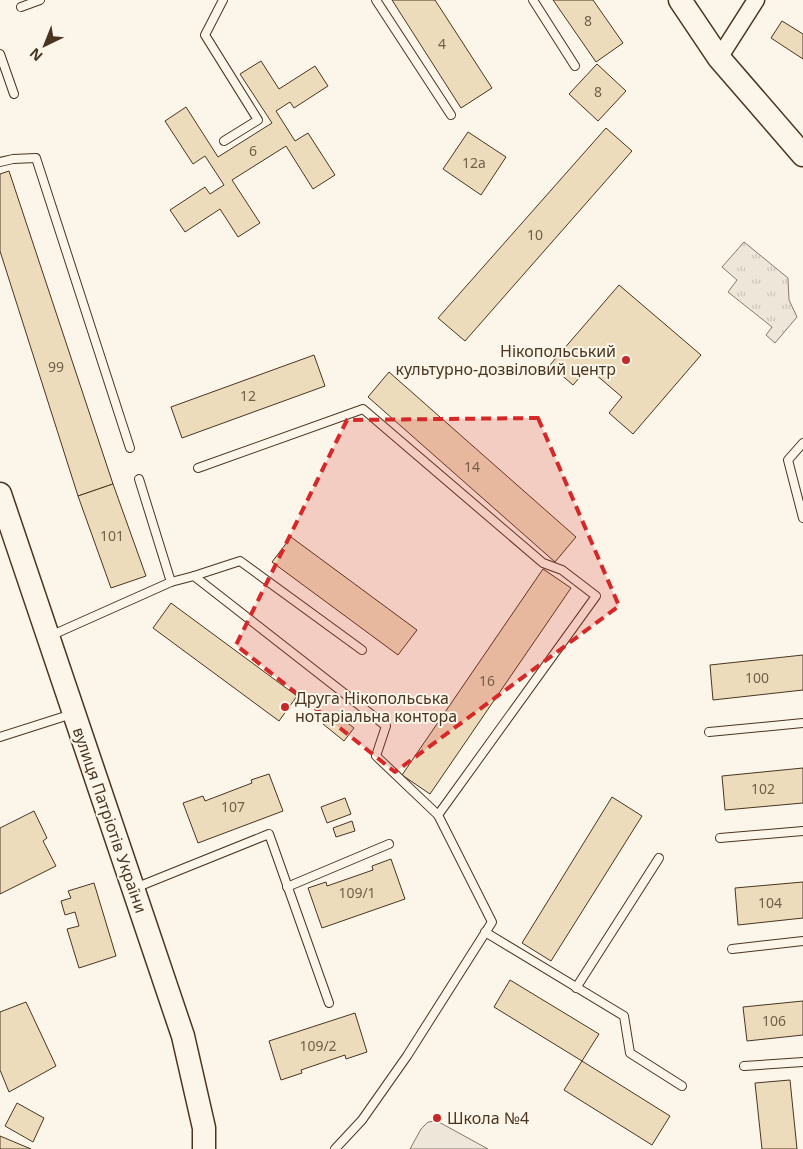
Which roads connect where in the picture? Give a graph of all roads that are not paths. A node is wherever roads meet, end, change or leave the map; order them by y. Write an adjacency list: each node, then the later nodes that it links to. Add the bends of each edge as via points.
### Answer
1 (40, 0): 7 (lane)
2 (223, 0): 13 (lane, via 205,35 258,120)
3 (376, 0): 12 (lane)
4 (533, 0): 10 (lane)
5 (680, 0): 9 (main road)
6 (756, 0): 9 (street)
7 (21, 7)
8 (0, 54): 11 (lane)
9 (719, 58): 14 (main road)
10 (575, 66)
11 (14, 94)
12 (451, 115)
13 (224, 141)
14 (803, 155)
15 (0, 162): 17 (lane, via 36,158)
16 (803, 443): 21 (lane, via 788,460)
17 (130, 448)
18 (198, 468): 30 (lane, via 363,409 543,563 562,570 596,596)
19 (139, 479): 23 (lane)
20 (0, 494): 24 (main road, вулиця Патріотів України)
21 (803, 518)
22 (194, 576): 23 (lane); 25 (lane, via 240,561); 30 (lane, via 386,726 376,756)
23 (171, 582): 24 (lane)
24 (48, 637): 26 (main road, вулиця Патріотів України)
25 (362, 650)
26 (74, 714): 29 (lane); 36 (main road, вулиця Патріотів України)
27 (803, 723): 28 (lane)
28 (709, 732)
29 (0, 736)
30 (438, 815): 37 (lane, via 492,922)
31 (803, 831): 32 (lane)
32 (720, 838)
33 (389, 844): 35 (lane)
34 (659, 858): 40 (lane)
35 (287, 887): 36 (lane, via 268,834); 41 (lane)
36 (133, 888): 45 (main road, вулиця Патріотів України, via 183,1036 204,1128)
37 (485, 932): 40 (lane); 46 (lane, via 422,1034 368,1112)
38 (803, 941): 39 (lane)
39 (732, 949)
40 (576, 988): 44 (lane, via 624,1016 630,1053)
41 (329, 1003)
42 (803, 1062): 43 (lane)
43 (744, 1066)
44 (682, 1086)
45 (204, 1149)
46 (336, 1149)

